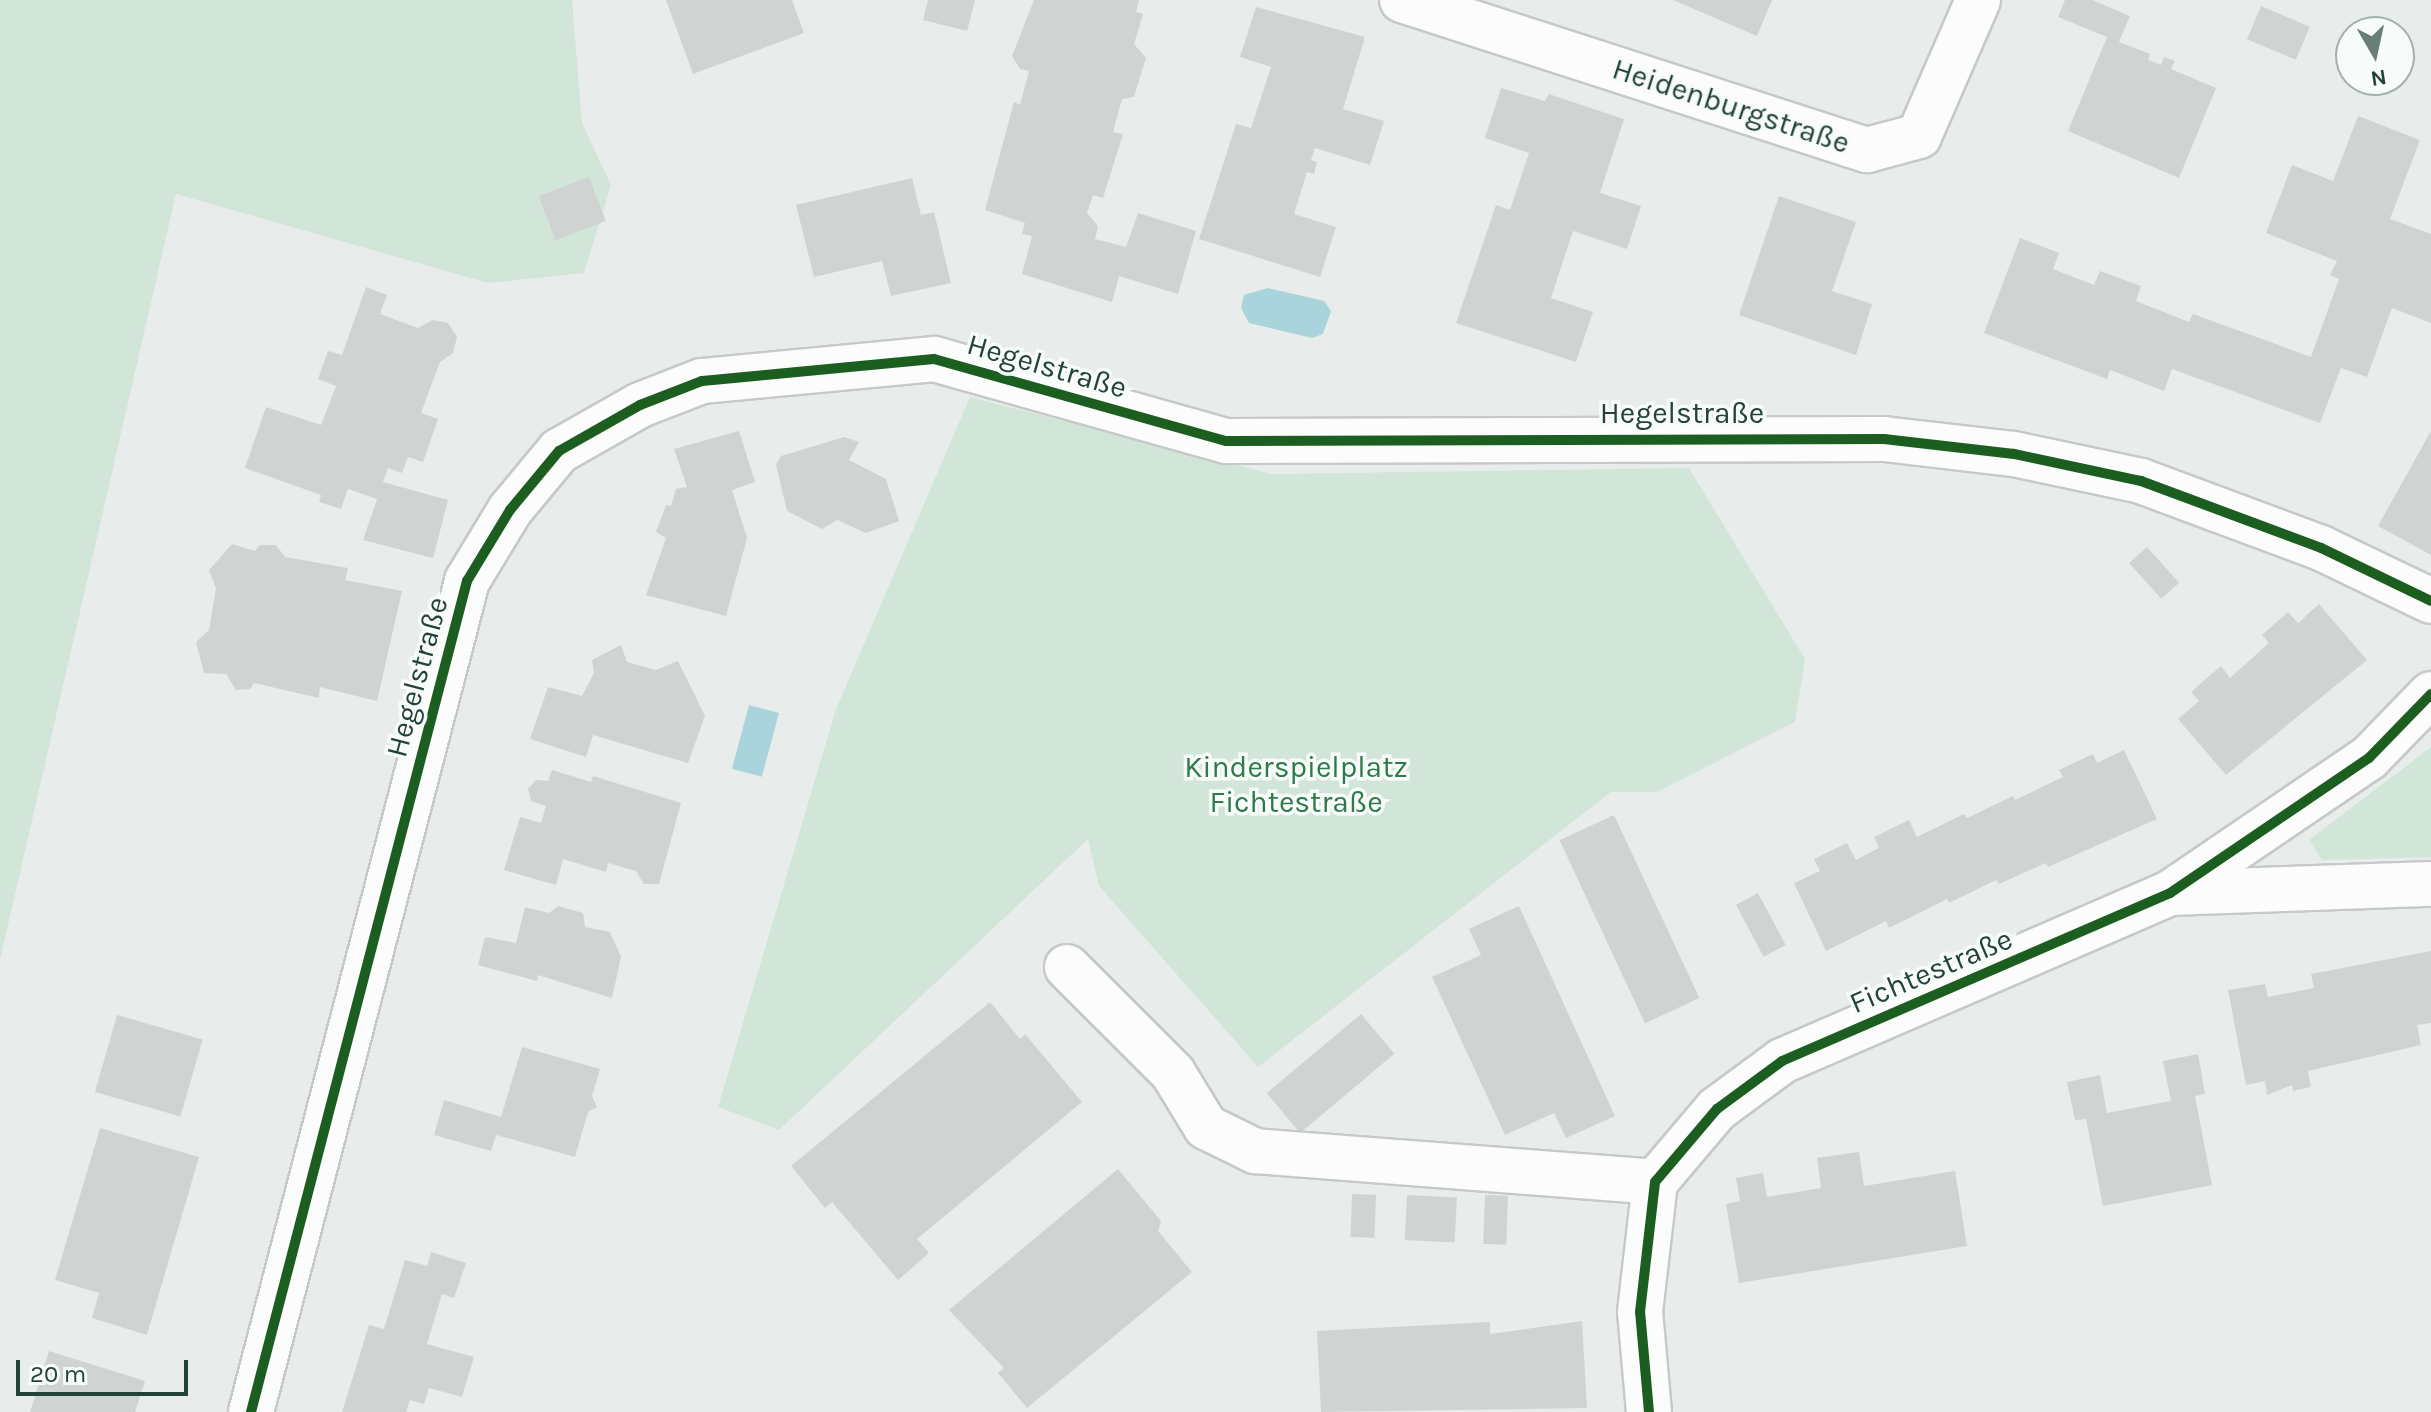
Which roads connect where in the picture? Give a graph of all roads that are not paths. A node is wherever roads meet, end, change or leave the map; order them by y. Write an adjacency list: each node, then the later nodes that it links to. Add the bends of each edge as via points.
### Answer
1 (1402, 0): 2 (street, Heidenburgstraße, via 1867,150 1919,136)
2 (1978, 0)
3 (2431, 601): 9 (street, Hegelstraße, via 2321,548 2141,481 2014,454 1884,439 1226,441 934,359 690,386 640,405 559,451 510,510 467,581)
4 (2431, 694): 6 (street, Fichtestraße, via 2369,758)
5 (2431, 884): 6 (street, Fichtestraße)
6 (2170, 893): 8 (street, Fichtestraße, via 1782,1061 1717,1109)
7 (1067, 967): 8 (street, via 1173,1073 1206,1127 1255,1151)
8 (1655, 1182): 10 (street, via 1640,1312)
9 (251, 1412)
10 (1649, 1412)

